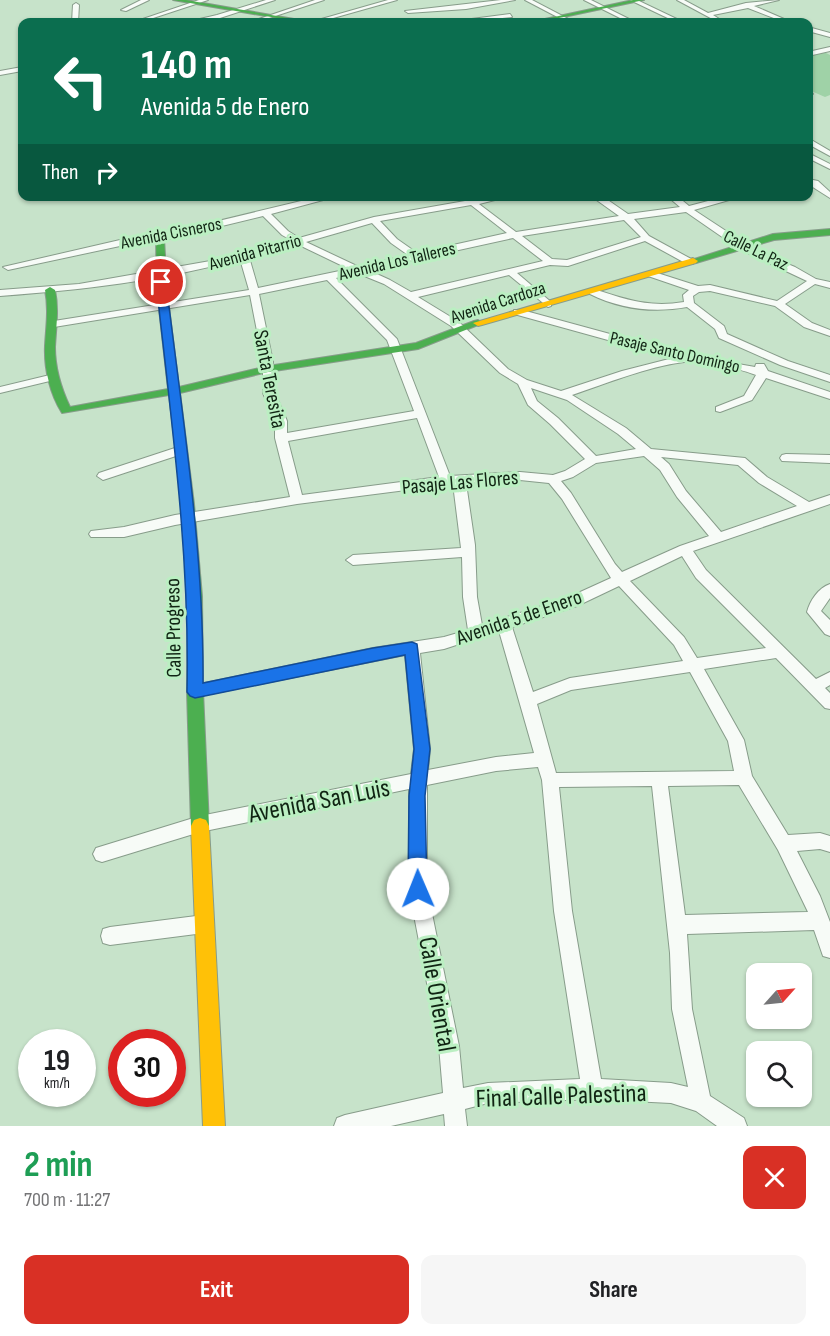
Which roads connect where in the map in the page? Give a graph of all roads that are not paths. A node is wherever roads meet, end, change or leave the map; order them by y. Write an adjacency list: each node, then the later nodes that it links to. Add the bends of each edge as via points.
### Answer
1 (146, 0): 21 (street)
2 (176, 0): 14 (street)
3 (273, 0): 22 (street)
4 (321, 0): 24 (street)
5 (394, 0): 31 (street)
6 (442, 0): 19 (street)
7 (512, 0): 15 (street)
8 (528, 0): 35 (street)
9 (587, 0): 20 (street)
10 (637, 0): 20 (street); 38 (street)
11 (680, 0): 23 (street)
12 (736, 0): 18 (street)
13 (776, 0): 18 (street)
14 (200, 2): 22 (street); 27 (street)
15 (491, 2): 19 (street); 25 (street)
16 (403, 3): 19 (street, via 410,14)
17 (76, 5): 26 (street)
18 (746, 5): 23 (street); 40 (street)
19 (453, 8): 32 (street)
20 (603, 8): 36 (street); 37 (street)
21 (124, 10)
22 (239, 11): 24 (street); 28 (street)
23 (707, 15): 39 (street)
24 (272, 16): 29 (street); 30 (street)
25 (510, 16): 33 (street); 34 (street)
26 (75, 18)
27 (150, 18)
28 (208, 18)
29 (266, 18)
30 (284, 18)
31 (329, 18)
32 (464, 18)
33 (496, 18)
34 (514, 18)
35 (562, 18)
36 (572, 18)
37 (624, 18)
38 (672, 18)
39 (713, 18)
40 (775, 18)
41 (813, 30): 42 (street)
42 (830, 35)
43 (830, 49): 44 (street)
44 (813, 53)
45 (18, 70): 46 (street)
46 (0, 73)
47 (813, 143): 48 (street)
48 (830, 154)
49 (813, 157): 50 (street)
50 (830, 167): 51 (street)
51 (819, 170)
52 (813, 182): 53 (street)
53 (830, 196)
54 (312, 201): 61 (street, Avenida Cisneros)
55 (464, 201): 63 (street, Avenida Pitarrio)
56 (470, 201): 65 (street)
57 (602, 201): 62 (street)
58 (678, 201): 60 (street, Calle La Paz)
59 (719, 201): 60 (street, Avenida Los Talleres)
60 (688, 209): 62 (street, Avenida Los Talleres); 69 (street, Calle La Paz)
61 (264, 212): 66 (street, Avenida Cisneros); 68 (street)
62 (626, 218): 65 (street, Avenida Los Talleres); 67 (street)
63 (374, 220): 68 (street, Avenida Pitarrio); 71 (street)
64 (830, 232): 69 (street, Avenida Cardoza, via 773,237)
65 (514, 235): 71 (street, Avenida Los Talleres); 72 (street)
66 (160, 238): 74 (street, Avenida Cisneros); 77 (street, Calle Progreso)
67 (646, 238): 72 (street, via 568,263); 73 (street)
68 (297, 240): 70 (street, Avenida Pitarrio); 75 (street)
69 (739, 246): 73 (street, Avenida Cardoza); 80 (street, Calle La Paz, via 790,267)
70 (244, 257): 77 (street, Avenida Pitarrio); 84 (street, Santa Teresita)
71 (416, 257): 75 (street, Avenida Los Talleres)
72 (550, 262): 76 (street)
73 (690, 262): 78 (street, Avenida Cardoza)
74 (8, 267)
75 (357, 270): 79 (street, Avenida Los Talleres); 87 (street)
76 (510, 271): 87 (street); 88 (street)
77 (161, 274): 83 (street, Avenida Pitarrio); 91 (street, Calle Progreso)
78 (651, 274): 82 (street); 85 (street, Avenida Cardoza)
79 (330, 277): 84 (street, Avenida Los Talleres); 96 (street, via 392,339)
80 (812, 282): 81 (street, Calle La Paz); 90 (street)
81 (830, 285)
82 (697, 289): 89 (street, via 688,296); 90 (street)
83 (50, 290): 86 (street, Avenida Pitarrio); 93 (street)
84 (254, 292): 91 (street, Avenida Los Talleres); 99 (street, Santa Teresita)
85 (593, 292): 88 (street, Avenida Cardoza); 89 (street, via 653,307)
86 (0, 293)
87 (408, 296): 94 (street)
88 (548, 304): 92 (street, Avenida Cardoza)
89 (689, 304): 97 (street, via 720,328 723,336)
90 (778, 304): 95 (street, via 808,325)
91 (163, 305): 93 (street, Avenida Los Talleres); 105 (street, Calle Progreso)
92 (518, 312): 94 (street, Avenida Cardoza); 98 (street, Pasaje Santo Domingo)
93 (54, 324): 101 (street, via 50,348)
94 (462, 331): 96 (street, Avenida Cardoza); 103 (street, via 504,371)
95 (830, 333)
96 (396, 349): 99 (street, Avenida Cardoza); 109 (street)
97 (754, 351): 100 (street); 102 (street)
98 (686, 358): 100 (street, Pasaje Santo Domingo); 106 (street)
99 (268, 369): 105 (street, Avenida Cardoza); 110 (street, Santa Teresita, via 268,393 281,421)
100 (763, 373): 107 (street, Pasaje Santo Domingo); 108 (street, via 748,398)
101 (54, 377): 104 (street); 105 (street, Avenida Cardoza, via 55,392 66,411)
102 (830, 379)
103 (523, 382): 106 (street); 115 (street, via 532,403)
104 (0, 390)
105 (173, 391): 111 (street, Calle Progreso)
106 (559, 394): 112 (street, via 599,414)
107 (830, 396)
108 (720, 409)
109 (420, 414): 110 (street); 118 (street)
110 (281, 438): 119 (street, Santa Teresita)
111 (181, 450): 116 (street); 122 (street, Calle Progreso)
112 (648, 452): 115 (street, Pasaje Las Flores); 121 (street, Pasaje Las Flores, via 741,461 763,480); 124 (street, via 665,467 681,494)
113 (786, 458): 114 (street)
114 (830, 459)
115 (593, 460): 117 (street, Pasaje Las Flores)
116 (103, 476)
117 (553, 478): 118 (street, Pasaje Las Flores); 128 (street)
118 (452, 480): 119 (street, Pasaje Las Flores); 126 (street)
119 (297, 500): 122 (street, Pasaje Las Flores)
120 (829, 501): 121 (street, Avenida 5 de Enero)
121 (808, 507): 124 (street, Avenida 5 de Enero)
122 (189, 518): 123 (street, Pasaje Las Flores); 138 (street, Calle Progreso, via 196,630)
123 (96, 534)
124 (718, 537): 125 (street, Avenida 5 de Enero)
125 (685, 549): 128 (street, Avenida 5 de Enero); 134 (street, via 701,574)
126 (468, 552): 127 (street); 132 (street)
127 (352, 560)
128 (620, 579): 130 (street, Avenida 5 de Enero, via 572,602); 135 (street, via 679,641)
129 (830, 589): 131 (street, via 814,612)
130 (504, 624): 132 (street, Avenida 5 de Enero); 139 (street)
131 (830, 630)
132 (476, 633): 133 (street, Avenida 5 de Enero)
133 (412, 648): 138 (street, Avenida 5 de Enero); 145 (street, Calle Oriental, via 422,749)
134 (779, 652): 135 (street); 137 (street)
135 (693, 664): 139 (street, via 570,684); 142 (street, via 736,740)
136 (830, 678): 137 (street)
137 (814, 687): 140 (street)
138 (195, 692): 146 (street, Calle Progreso)
139 (528, 701): 141 (street)
140 (830, 702)
141 (545, 759): 144 (street); 145 (street, Avenida San Luis, via 496,764)
142 (744, 778): 143 (street); 147 (street)
143 (659, 779): 144 (street); 152 (street)
144 (550, 780): 155 (street, via 562,911)
145 (419, 781): 146 (street, Avenida San Luis); 156 (street, Calle Oriental, via 418,889 449,1046)
146 (200, 824): 149 (street, Avenida San Luis); 151 (street, Calle Progreso)
147 (784, 844): 148 (street); 150 (street)
148 (830, 844)
149 (102, 854)
150 (820, 921): 152 (street); 154 (street)
151 (204, 924): 153 (street); 158 (street, Calle Progreso)
152 (677, 925): 157 (street, via 682,1009)
153 (110, 936)
154 (830, 949)
155 (592, 1089): 156 (street, Final Calle Palestina, via 489,1093); 157 (street, Final Calle Palestina, via 671,1093)
156 (453, 1101): 159 (street, Final Calle Palestina); 160 (street, Calle Oriental)
157 (701, 1102): 161 (street, Final Calle Palestina)
158 (214, 1126)
159 (345, 1126)
160 (456, 1126)
161 (736, 1126)

